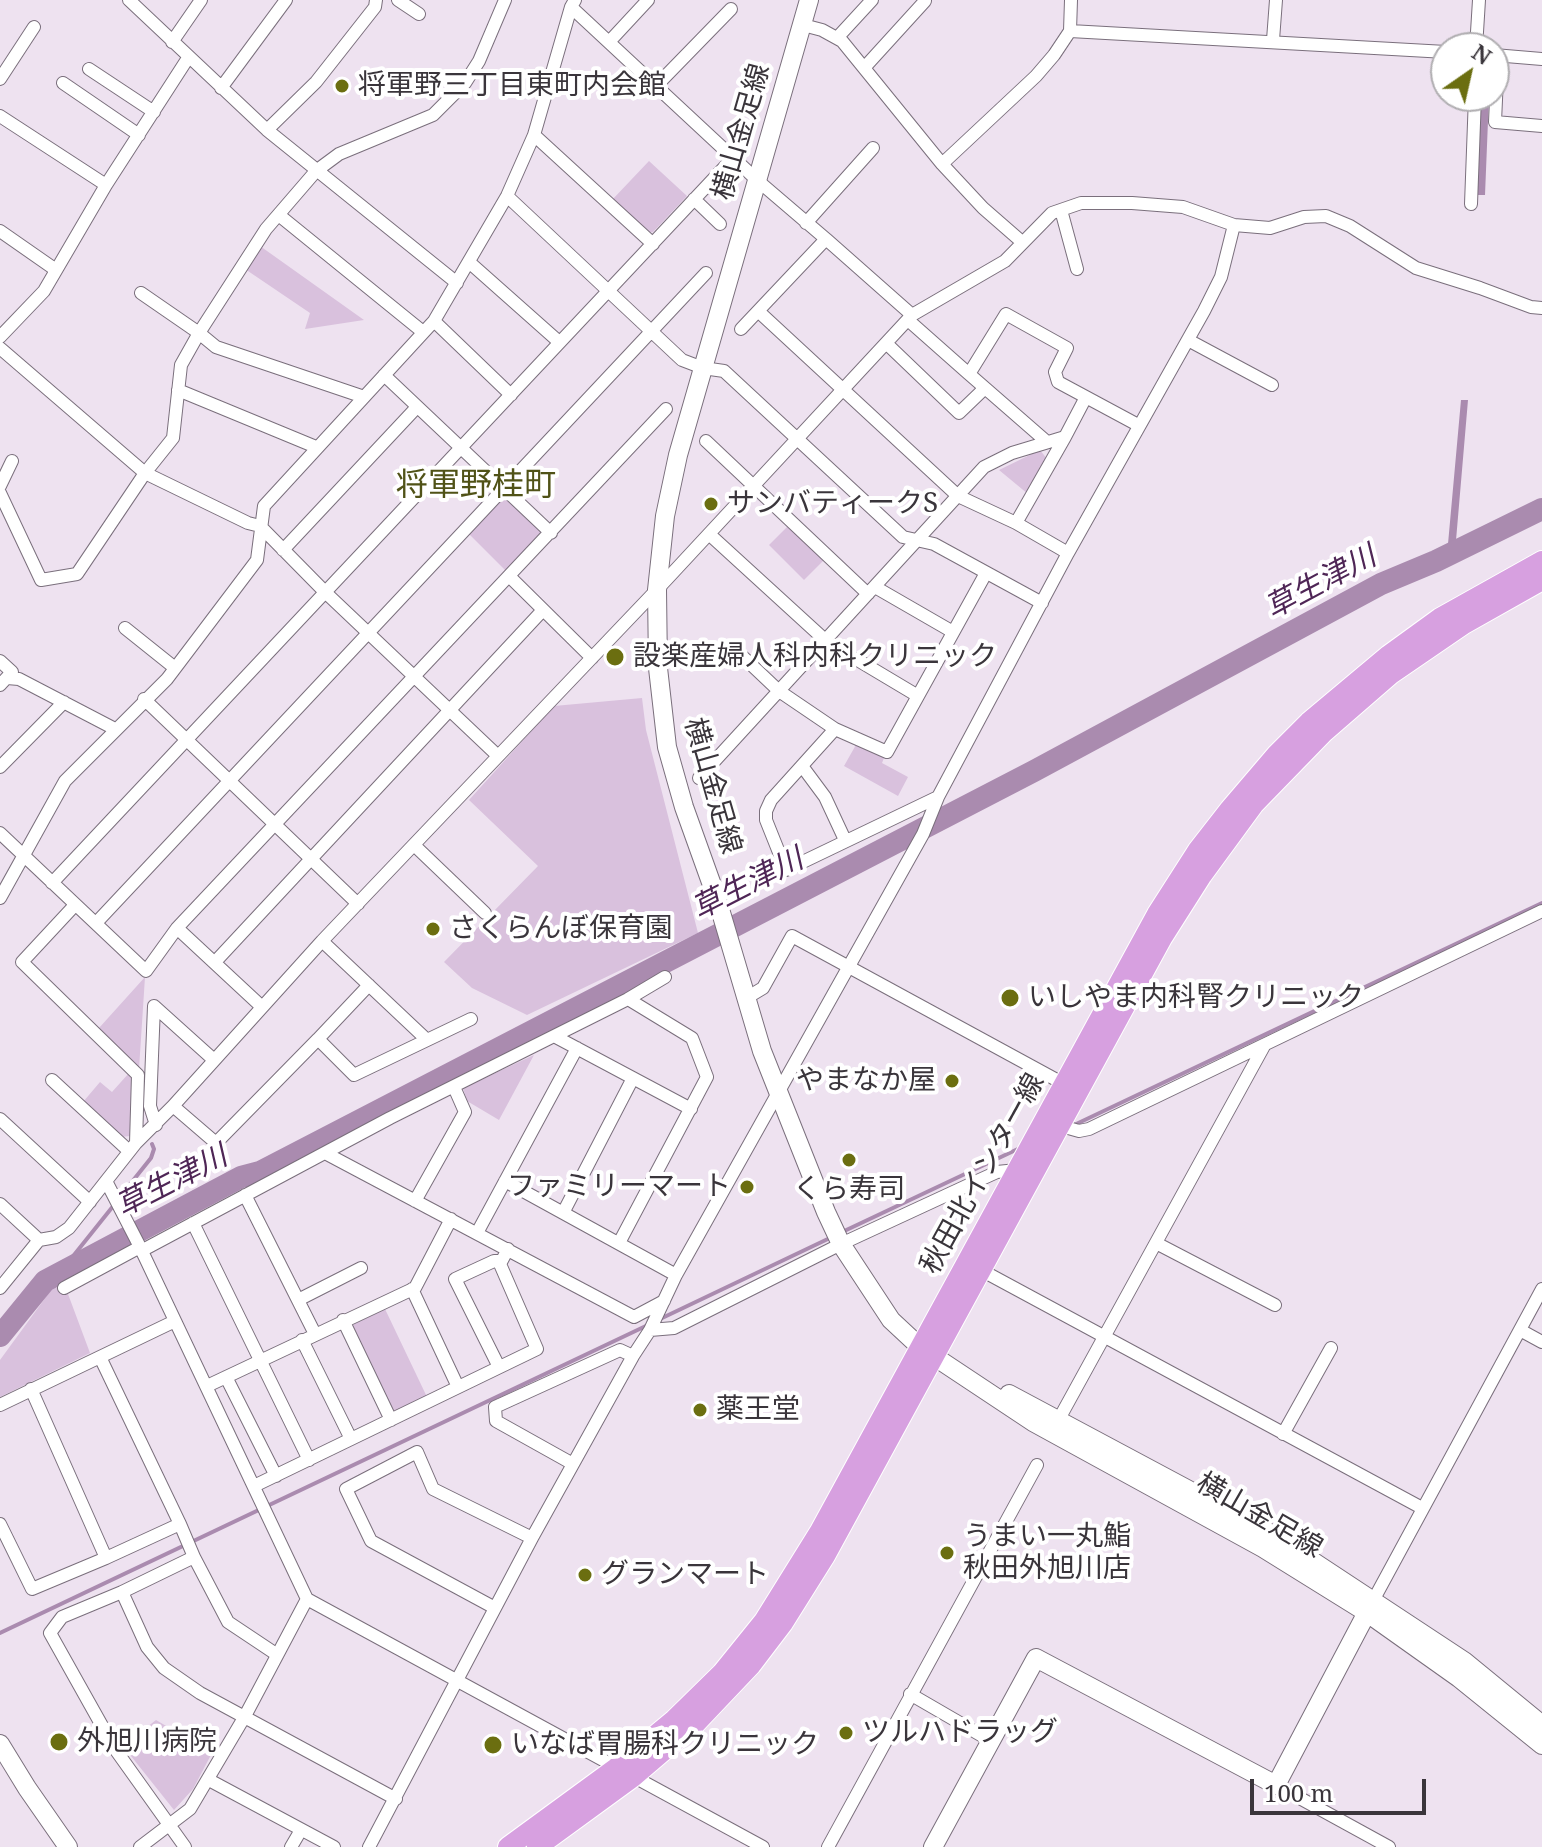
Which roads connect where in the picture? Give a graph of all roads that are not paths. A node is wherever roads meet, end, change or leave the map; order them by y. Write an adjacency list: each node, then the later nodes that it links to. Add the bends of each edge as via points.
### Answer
1 (129, 0): 23 (street)
2 (201, 0): 23 (street)
3 (286, 0): 35 (street)
4 (376, 0): 42 (street, via 316,82)
5 (398, 0): 16 (street)
6 (505, 0): 48 (street, via 479,61 433,115 339,154)
7 (648, 0): 24 (street)
8 (809, 0): 17 (street, 横山金足線)
9 (872, 0): 21 (street)
10 (1071, 0): 19 (street)
11 (1276, 0): 22 (street)
12 (1479, 0): 20 (street)
13 (925, 1): 29 (street)
14 (573, 3): 24 (street); 44 (street)
15 (731, 9): 34 (street)
16 (419, 14)
17 (803, 25): 21 (street); 49 (street, 横山金足線)
18 (34, 27): 32 (street)
19 (1070, 31): 22 (street); 47 (street, via 1036,76)
20 (1477, 32)
21 (837, 38): 29 (street)
22 (1273, 40): 25 (street)
23 (172, 42): 27 (street)
24 (609, 42): 34 (street)
25 (1430, 51)
26 (1510, 56): 28 (street)
27 (188, 58): 35 (street); 37 (street)
28 (1542, 59)
29 (864, 68): 47 (street)
30 (89, 69): 31 (street)
31 (101, 77): 36 (street); 37 (street)
32 (0, 79)
33 (63, 83): 36 (street)
34 (656, 86): 46 (street)
35 (221, 88): 42 (street)
36 (85, 98): 43 (street)
37 (154, 112): 43 (street)
38 (1474, 112): 53 (street)
39 (1495, 112): 41 (street, via 1495,122)
40 (0, 116): 50 (street)
41 (1542, 126)
42 (267, 130): 48 (street)
43 (139, 135): 50 (street)
44 (534, 135): 51 (street); 62 (street)
45 (873, 148): 56 (street)
46 (733, 158): 49 (street); 52 (street)
47 (942, 164): 61 (street)
48 (316, 171): 55 (street); 67 (street)
49 (757, 180): 56 (street); 83 (street, 横山金足線)
50 (106, 185): 65 (street)
51 (507, 196): 63 (street); 68 (street)
52 (694, 199): 57 (street); 62 (street)
53 (1471, 204)
54 (1061, 210): 58 (street, via 1081,203 1183,207); 61 (street); 64 (street)
55 (280, 216): 76 (street); 77 (street, via 266,229)
56 (806, 223): 60 (street)
57 (720, 224)
58 (1234, 225): 70 (street, via 1270,228 1326,216 1416,268); 79 (street, via 1221,277)
59 (0, 231): 65 (street)
60 (826, 239): 71 (street); 72 (street)
61 (1022, 242): 72 (street, via 1005,261)
62 (653, 244): 68 (street)
63 (469, 262): 67 (street); 80 (street)
64 (1077, 269)
65 (56, 270): 78 (street, via 44,291)
66 (706, 273): 75 (street)
67 (457, 283): 73 (street)
68 (609, 291): 75 (street); 80 (street)
69 (141, 293): 77 (street)
70 (1542, 308)
71 (758, 311): 74 (street); 88 (street)
72 (910, 317): 81 (street); 84 (street)
73 (434, 321): 76 (street); 90 (street)
74 (741, 329)
75 (651, 331): 83 (street, via 682,360); 106 (street)
76 (423, 332): 85 (street)
77 (199, 333): 89 (street, via 181,365); 91 (street, via 216,347)
78 (0, 337)
79 (1188, 340): 86 (street); 95 (street)
80 (558, 341): 90 (street)
81 (887, 344): 87 (street, via 959,413); 88 (street)
82 (0, 348): 103 (street)
83 (703, 368): 97 (street, via 724,371); 120 (street, 横山金足線, via 665,516)
84 (969, 374): 87 (street); 92 (street, via 1006,314 1067,348 1055,372 1058,382)
85 (384, 375): 91 (street); 93 (street)
86 (1272, 385)
87 (985, 388): 99 (street)
88 (842, 389): 97 (street); 108 (street)
89 (178, 390): 100 (street); 103 (street, via 173,438)
90 (511, 395): 101 (street)
91 (364, 397): 100 (street)
92 (1086, 397): 95 (street); 96 (street)
93 (417, 407): 101 (street); 114 (street)
94 (666, 409): 111 (street)
95 (1138, 425): 115 (street)
96 (1065, 437): 99 (street); 109 (street)
97 (797, 438): 104 (street); 113 (street, via 903,537)
98 (706, 441): 104 (street)
99 (1047, 442): 108 (street, via 984,467)
100 (316, 447): 110 (street, via 264,506)
101 (462, 448): 106 (street); 122 (street)
102 (12, 461): 105 (street)
103 (145, 473): 107 (street, via 77,574 41,580); 110 (street)
104 (753, 485): 112 (street); 121 (street)
105 (0, 486)
106 (504, 488): 111 (street); 127 (street)
107 (0, 493)
108 (958, 496): 109 (street); 113 (street)
109 (1016, 523): 115 (street)
110 (260, 526): 114 (street); 133 (street, via 257,560)
111 (551, 533): 118 (street)
112 (709, 534): 120 (street); 128 (street)
113 (917, 541): 117 (street, via 934,544); 121 (street)
114 (283, 550): 122 (street)
115 (1068, 553): 123 (street)
116 (1542, 561): 181 (main road, 秋田北インター線, via 1416,635 1330,703 1277,754 1175,885)
117 (986, 573): 123 (street); 126 (street)
118 (510, 577): 124 (street); 134 (street)
119 (1542, 580): 188 (main road, 秋田北インター線, via 1391,674 1274,782 1187,897)
120 (657, 590): 130 (street); 169 (street, 横山金足線, via 667,747)
121 (872, 591): 126 (street); 128 (street)
122 (325, 592): 127 (street); 143 (street)
123 (1042, 603): 149 (street)
124 (543, 610): 130 (street); 140 (street)
125 (125, 628): 133 (street)
126 (953, 632): 137 (street)
127 (368, 633): 134 (street); 148 (street)
128 (825, 640): 136 (street)
129 (741, 655): 136 (street)
130 (592, 658): 144 (street)
131 (856, 659): 137 (street)
132 (0, 661): 135 (street, via 12,672)
133 (175, 668): 138 (street)
134 (413, 677): 140 (street); 150 (street)
135 (4, 681): 139 (street, via 19,679)
136 (779, 691): 142 (street); 147 (street)
137 (918, 696): 142 (street, via 887,752)
138 (144, 699): 141 (street); 143 (street)
139 (64, 702): 141 (street); 146 (street)
140 (449, 710): 144 (street); 155 (street)
141 (115, 729): 154 (street, via 65,781)
142 (835, 729): 145 (street)
143 (186, 739): 148 (street); 156 (street)
144 (498, 756): 153 (street)
145 (802, 766): 152 (street, via 825,797); 152 (street, via 766,811 786,870)
146 (0, 767)
147 (699, 778)
148 (229, 781): 150 (street); 162 (street)
149 (938, 797): 152 (street); 166 (street, via 923,834)
150 (274, 825): 155 (street); 163 (street)
151 (0, 833): 154 (street)
152 (845, 840)
153 (414, 845): 158 (street); 161 (street)
154 (23, 855): 156 (street); 157 (street)
155 (310, 858): 158 (street); 165 (street)
156 (52, 883): 159 (street)
157 (0, 898)
158 (358, 904): 164 (street)
159 (75, 905): 162 (street); 189 (street, via 22,962 138,1075)
160 (1542, 911): 176 (street)
161 (485, 913)
162 (96, 923): 163 (street, via 146,971)
163 (177, 928): 165 (street)
164 (322, 941): 168 (street); 171 (street)
165 (215, 962): 171 (street)
166 (848, 966): 169 (street, via 792,936 763,988); 181 (street); 183 (street)
167 (665, 977): 170 (street)
168 (369, 985): 174 (street); 175 (street)
169 (748, 997): 183 (street, 横山金足線)
170 (628, 999): 173 (street); 185 (street, via 692,1038 707,1077)
171 (262, 1007): 178 (street)
172 (471, 1019): 175 (street)
173 (554, 1036): 177 (street); 182 (street)
174 (318, 1039): 175 (street, via 354,1075); 184 (street, via 216,1143)
175 (426, 1039)
176 (1264, 1046): 188 (street, via 1089,1129); 205 (street)
177 (577, 1048): 179 (street); 193 (street)
178 (214, 1060): 184 (street); 187 (street, via 154,1006 150,1106)
179 (633, 1078): 185 (street); 198 (street)
180 (52, 1080): 189 (street)
181 (1064, 1084): 188 (main road, 秋田北インター線)
182 (454, 1087): 190 (street); 195 (street, via 465,1112)
183 (779, 1094): 202 (street, 横山金足線); 210 (street)
184 (173, 1106): 187 (street)
185 (691, 1109): 204 (street)
186 (0, 1119): 196 (street)
187 (156, 1125): 189 (street)
188 (1057, 1131): 191 (main road, 秋田北インター線); 209 (main road, 秋田北インター線)
189 (133, 1147): 192 (street)
190 (325, 1153): 194 (street); 195 (street)
191 (1022, 1162): 202 (street); 227 (main road, 秋田北インター線)
192 (106, 1181): 196 (street); 206 (street)
193 (505, 1181): 198 (street); 201 (street)
194 (245, 1195): 200 (street); 215 (street)
195 (415, 1201): 199 (street)
196 (90, 1202): 203 (street, via 69,1228)
197 (0, 1204): 203 (street)
198 (563, 1213): 204 (street)
199 (451, 1219): 201 (street); 213 (street)
200 (193, 1223): 206 (street); 230 (street)
201 (477, 1233): 207 (street)
202 (838, 1238): 220 (street, via 674,1328); 227 (street, 横山金足線, via 891,1320)
203 (39, 1240): 211 (street)
204 (619, 1243): 210 (street)
205 (1156, 1243): 216 (street); 223 (street)
206 (140, 1247): 212 (street); 219 (street)
207 (504, 1255): 217 (street, via 634,1317); 231 (street, via 500,1264 537,1349); 231 (street, via 455,1279)
208 (361, 1268): 215 (street)
209 (981, 1270): 223 (street); 227 (main road, 秋田北インター線)
210 (676, 1275): 217 (street)
211 (0, 1288)
212 (64, 1288)
213 (412, 1289): 218 (street); 234 (street)
214 (1542, 1289): 221 (street)
215 (298, 1300): 222 (street)
216 (1275, 1305)
217 (661, 1307): 220 (street)
218 (343, 1320): 222 (street); 238 (street)
219 (175, 1321): 229 (street); 233 (street)
220 (651, 1329): 228 (street)
221 (1520, 1330): 225 (street); 246 (street)
222 (315, 1334): 224 (street)
223 (1105, 1337): 237 (street); 239 (street)
224 (302, 1340): 230 (street); 240 (street)
225 (1542, 1342)
226 (1331, 1348): 239 (street)
227 (927, 1351): 237 (street, 横山金足線); 254 (street, 横山金足線, via 1033,1422); 264 (main road, 秋田北インター線, via 825,1556 783,1623 715,1704)
228 (633, 1356): 242 (street); 242 (street, via 620,1350 495,1407 496,1421)
229 (100, 1357): 235 (street); 248 (street)
230 (261, 1360): 232 (street); 241 (street)
231 (499, 1367): 234 (street)
232 (226, 1377): 233 (street); 244 (street)
233 (207, 1386): 245 (street)
234 (458, 1387): 238 (street)
235 (31, 1389): 236 (street); 251 (street)
236 (0, 1405)
237 (1059, 1419): 254 (street, 横山金足線, via 1273,1535)
238 (391, 1420): 240 (street)
239 (1283, 1434): 246 (street)
240 (351, 1439): 241 (street)
241 (309, 1460): 244 (street)
242 (573, 1464): 249 (street)
243 (1037, 1465): 258 (street)
244 (276, 1476): 245 (street)
245 (254, 1486): 253 (street)
246 (1422, 1508): 254 (street)
247 (0, 1524): 251 (street, via 32,1589)
248 (183, 1530): 250 (street); 251 (street)
249 (532, 1538): 255 (street); 255 (street, via 433,1489 417,1452 346,1489 371,1541)
250 (193, 1554): 252 (street); 256 (street, via 228,1622)
251 (106, 1558)
252 (122, 1592): 259 (street, via 147,1647 164,1668); 268 (street, via 62,1617 50,1633 115,1749)
253 (307, 1599): 256 (street); 257 (street)
254 (1370, 1606): 260 (street, 横山金足線, via 1464,1661); 263 (street, 横山金足線); 266 (street)
255 (495, 1608): 257 (street)
256 (276, 1654): 259 (street)
257 (456, 1682): 264 (street); 267 (street)
258 (910, 1694): 261 (street); 279 (street)
259 (245, 1716): 265 (street); 267 (street)
260 (1542, 1725)
261 (991, 1741): 266 (street, via 1036,1658); 280 (street)
262 (0, 1744): 270 (street)
263 (1542, 1745)
264 (625, 1772): 276 (main road, 秋田北インター線); 277 (main road, 秋田北インター線); 278 (street)
265 (209, 1780): 268 (street, via 190,1809); 269 (street)
266 (1276, 1785): 281 (street)
267 (396, 1799): 275 (street)
268 (170, 1826): 271 (street); 272 (street)
269 (301, 1830): 273 (street); 274 (street)
270 (68, 1847)
271 (140, 1847)
272 (185, 1847)
273 (291, 1847)
274 (334, 1847)
275 (369, 1847)
276 (508, 1847)
277 (537, 1847)
278 (763, 1847)
279 (828, 1847)
280 (933, 1847)
281 (1389, 1847)

